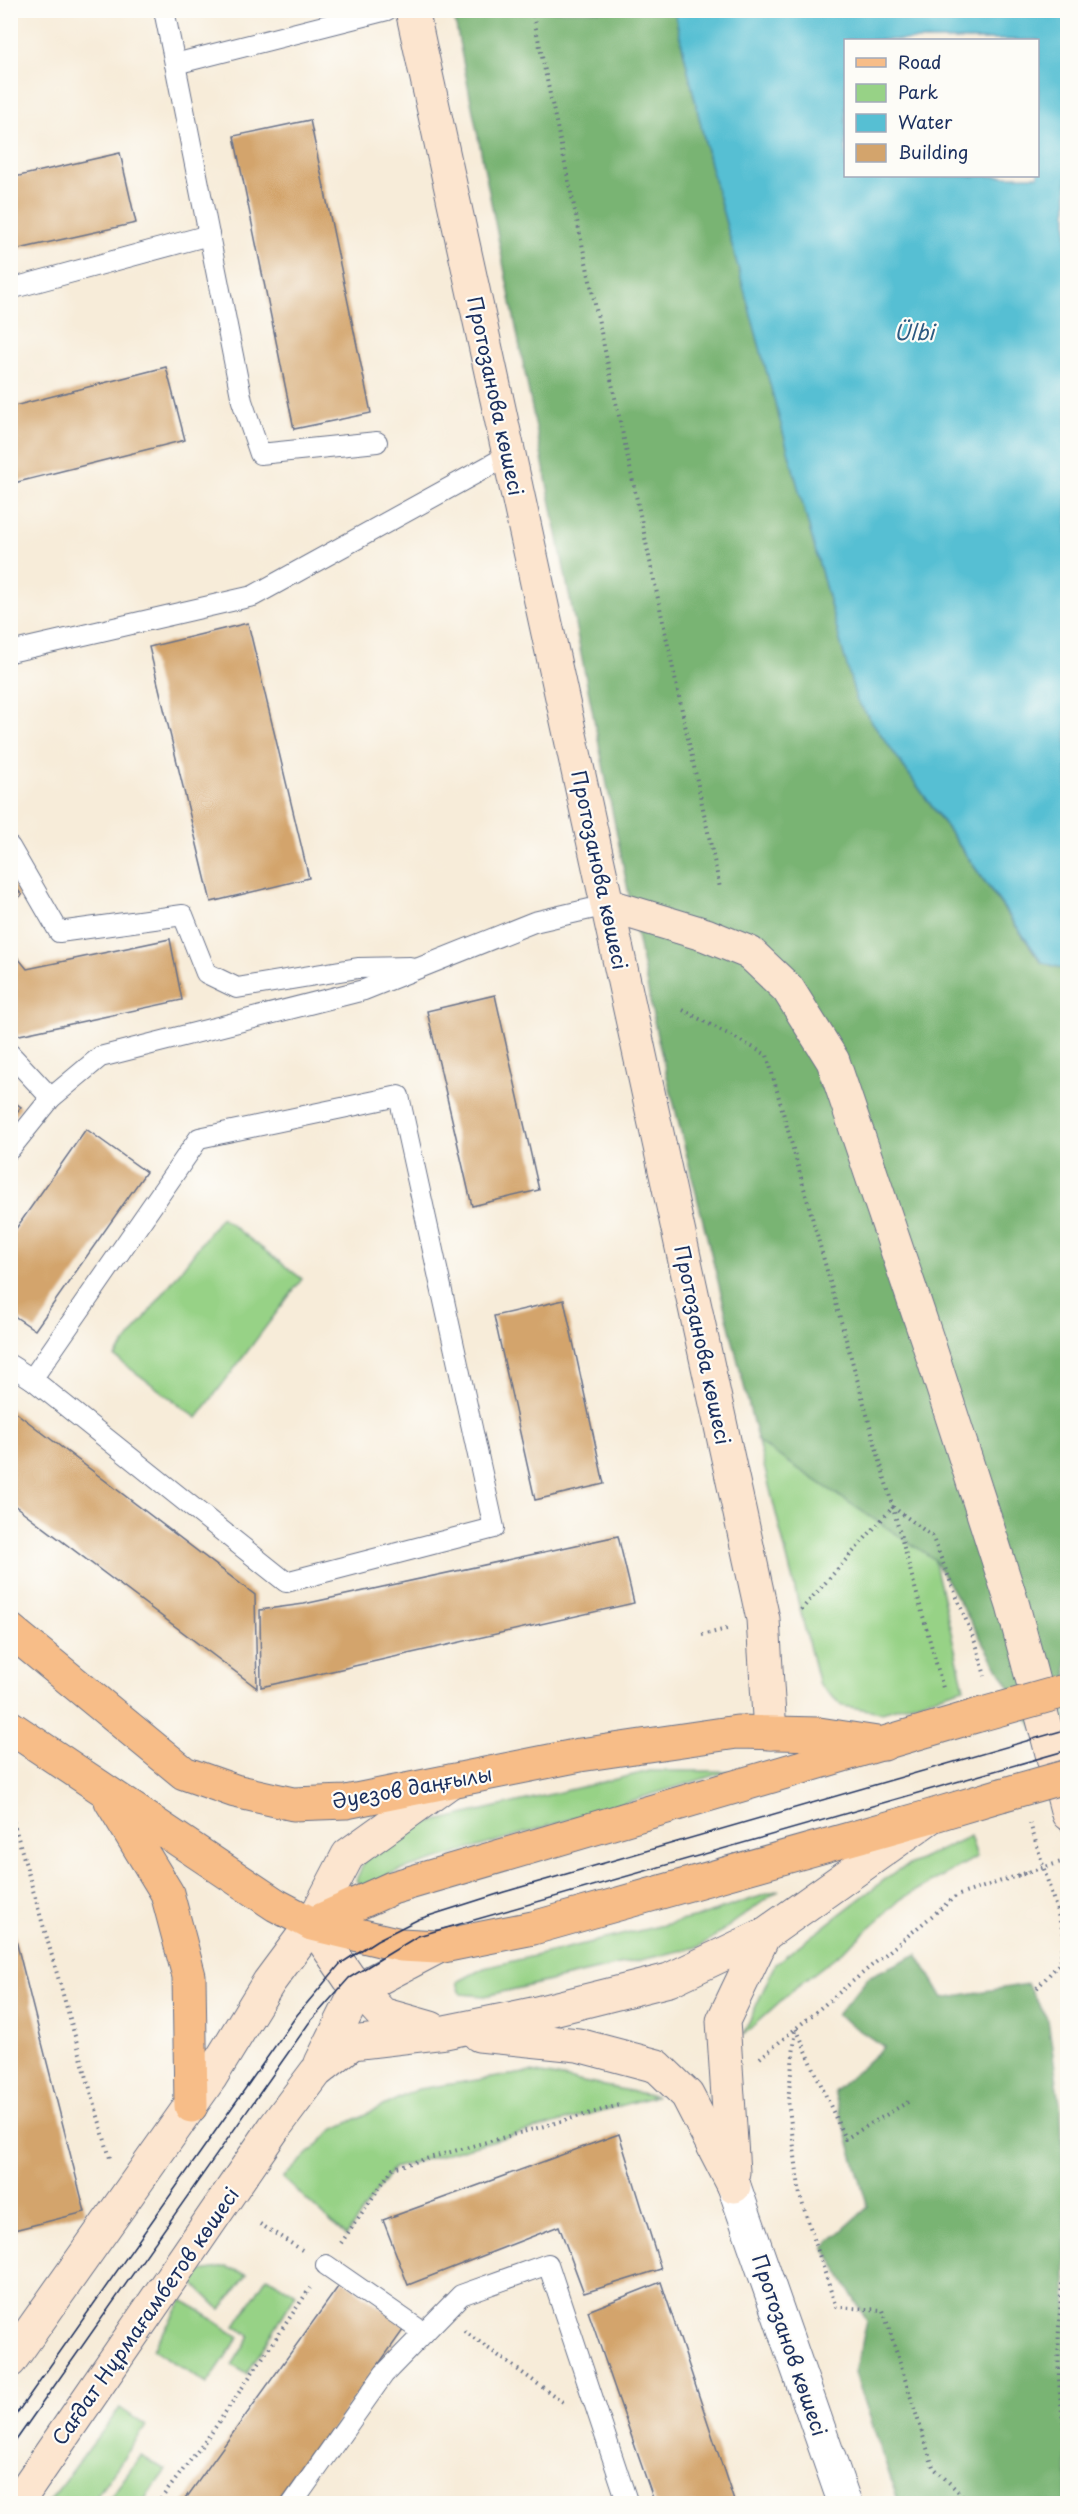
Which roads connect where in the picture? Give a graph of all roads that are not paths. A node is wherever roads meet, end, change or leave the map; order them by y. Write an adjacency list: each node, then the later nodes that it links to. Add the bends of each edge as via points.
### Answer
1 (164, 10): 4 (lane)
2 (387, 10): 4 (lane)
3 (412, 10): 8 (main road, Протозанова көшесі)
4 (175, 64): 5 (lane)
5 (209, 235): 6 (lane); 7 (lane, via 242,401 260,454)
6 (10, 289)
7 (377, 442)
8 (509, 455): 9 (lane, via 253,596); 11 (main road, Протозанова көшесі)
9 (10, 652)
10 (10, 846): 12 (lane, via 59,932 183,915 206,973 237,988 358,968)
11 (607, 905): 12 (lane, via 534,922); 21 (main road, Протозанова көшесі, via 763,1619); 26 (main road, via 706,935 750,953 789,989 833,1061 1013,1606)
12 (424, 966): 14 (lane, via 364,990 100,1057)
13 (10, 1054): 14 (lane)
14 (51, 1098): 15 (lane)
15 (10, 1149)
16 (10, 1365): 17 (lane)
17 (32, 1379): 17 (lane, via 286,1582 494,1528 399,1096 200,1138)
18 (10, 1630): 24 (main road, Әуезов даңғылы, via 184,1773 202,1780 293,1804 346,1802)
19 (1068, 1690): 22 (main road, bridge)
20 (10, 1727): 25 (main road)
21 (770, 1733): 22 (main road, Әуезов даңғылы, via 819,1734); 24 (main road, Әуезов даңғылы, via 737,1732 580,1755)
22 (884, 1744): 28 (main road, via 392,1888)
23 (1068, 1776): 27 (main road, bridge)
24 (451, 1781): 28 (main road, via 348,1855)
25 (105, 1792): 28 (main road, via 276,1905); 34 (main road, via 167,1893 189,1976)
26 (1068, 1814)
27 (931, 1816): 29 (main road); 30 (main road, via 532,1929)
28 (312, 1924): 30 (main road, via 401,1945); 31 (main road); 34 (main road, via 269,1982)
29 (765, 1935): 32 (main road, via 669,1980); 35 (main road, via 723,2021)
30 (438, 1947): 31 (main road)
31 (358, 1989): 32 (main road, via 382,2014); 33 (main road)
32 (445, 2032): 33 (main road, via 352,2043); 35 (main road, via 578,2045 657,2066 687,2095)
33 (316, 2072): 39 (main road, Сағдат Нұрмағамбетов көшесі)
34 (190, 2106): 38 (main road)
35 (734, 2186): 42 (street, Протозанов көшесі)
36 (326, 2265): 37 (lane)
37 (424, 2332): 40 (lane, via 384,2374); 41 (lane, via 461,2295 548,2264)
38 (10, 2361)
39 (16, 2504)
40 (292, 2504)
41 (628, 2504)
42 (845, 2504)

